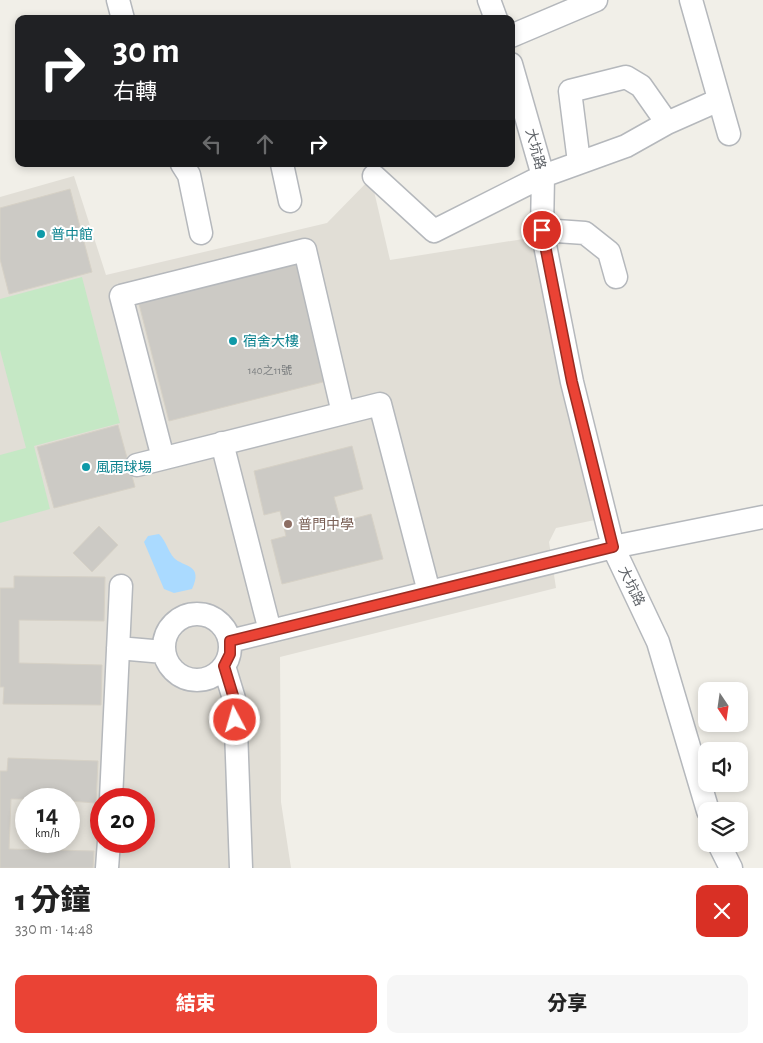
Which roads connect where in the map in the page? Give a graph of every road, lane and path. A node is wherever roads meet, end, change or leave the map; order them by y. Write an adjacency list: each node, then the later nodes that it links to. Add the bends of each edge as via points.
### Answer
1 (118, 0): 5 (street)
2 (489, 0): 6 (street)
3 (596, 0): 7 (street)
4 (691, 0): 9 (street)
5 (122, 15)
6 (495, 15)
7 (515, 34)
8 (515, 78): 16 (street, 大坑路)
9 (719, 100): 10 (street); 11 (street)
10 (667, 124): 12 (street, via 626,146); 12 (street, via 641,86 626,77 570,91)
11 (729, 134)
12 (579, 162): 16 (street)
13 (184, 167): 19 (street, via 189,175)
14 (283, 167): 17 (street)
15 (374, 176): 16 (street, via 434,231)
16 (544, 176): 18 (street, 大坑路)
17 (290, 201)
18 (542, 230): 20 (street, via 585,233 609,252); 26 (street, 大坑路, via 572,382)
19 (201, 233)
20 (616, 277)
21 (344, 413): 22 (street); 23 (street, via 305,250 121,296); 28 (street, via 380,404)
22 (222, 443): 23 (street); 29 (street)
23 (163, 458): 24 (street)
24 (137, 465)
25 (763, 517): 26 (street)
26 (613, 547): 28 (street); 35 (street, 大坑路, via 658,642)
27 (121, 586): 31 (street)
28 (429, 592): 29 (street)
29 (270, 631): 30 (street)
30 (230, 641): 32 (street, via 216,619 192,614 179,618 170,627 164,639); 33 (street, via 230,654)
31 (118, 648): 32 (street); 34 (street)
32 (164, 652): 33 (street, via 168,664 177,674 189,679 214,675)
33 (224, 666): 39 (street, via 235,702)
34 (112, 788)
35 (705, 802)
36 (723, 852): 40 (street)
37 (109, 853): 38 (street)
38 (108, 868)
39 (241, 868)
40 (731, 868)

